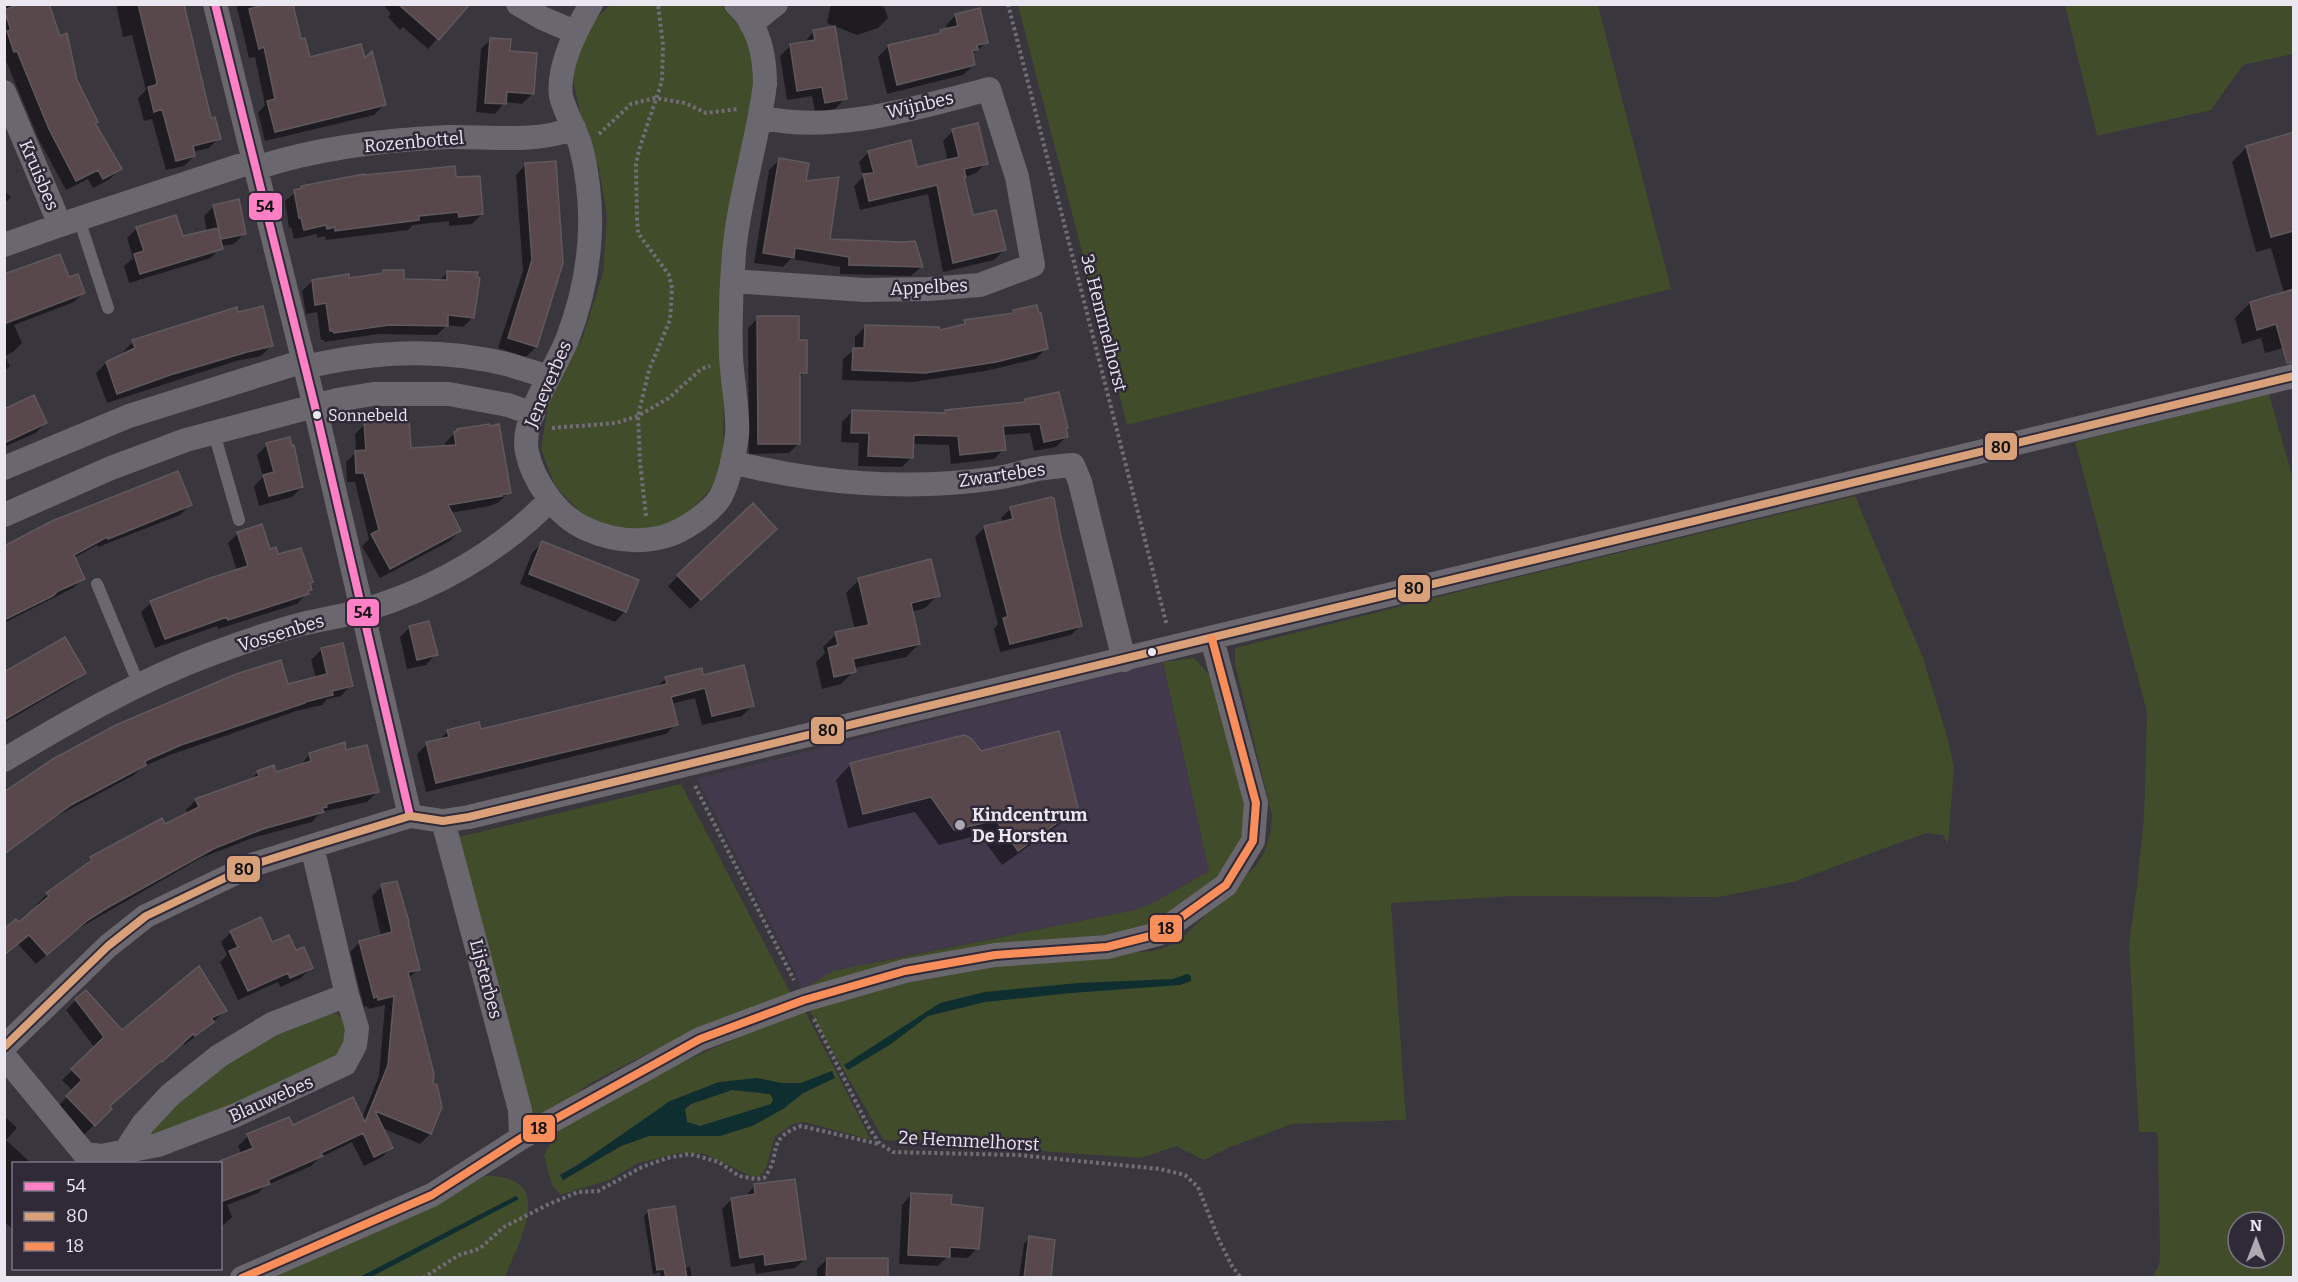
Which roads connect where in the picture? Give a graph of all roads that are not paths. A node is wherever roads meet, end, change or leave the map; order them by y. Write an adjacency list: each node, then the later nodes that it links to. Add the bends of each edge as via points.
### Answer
1 (215, 4): 11 (street)
2 (518, 4): 7 (street)
3 (591, 4): 7 (street, Jeneverbes)
4 (736, 4): 6 (street, Jeneverbes)
5 (776, 4): 6 (street)
6 (751, 24): 9 (street, Jeneverbes, via 765,58)
7 (575, 32): 10 (street, Jeneverbes, via 564,66 561,96)
8 (4, 92): 13 (street, Kruisbes)
9 (760, 117): 12 (street, Wijnbes, via 783,122 819,122 894,113 989,89); 15 (street, Jeneverbes, via 734,250)
10 (577, 135): 11 (street, Rozenbottel, via 368,144); 19 (street, Jeneverbes, via 590,225 587,271 572,325)
11 (255, 165): 13 (street, Rozenbottel); 17 (street)
12 (1017, 177): 15 (street, Appelbes, via 1033,265 980,285 864,290)
13 (69, 222): 14 (street, Rozenbottel); 16 (lane)
14 (4, 245)
15 (732, 281): 23 (street, Jeneverbes, via 731,363 737,434)
16 (108, 308)
17 (304, 364): 19 (street, via 360,355 440,354 509,365); 20 (street); 24 (street, via 129,416)
18 (2294, 376): 30 (street)
19 (549, 377): 21 (street, Jeneverbes)
20 (315, 407): 21 (street, via 373,394 449,394 484,400); 22 (street); 29 (street)
21 (531, 421): 25 (street, Jeneverbes, via 527,451)
22 (214, 433): 26 (street, via 111,468); 27 (lane)
23 (732, 462): 25 (street, Jeneverbes, via 720,497 702,516 678,532 650,540 606,537 580,526); 31 (street, Zwartebes, via 831,480 898,484 997,478 1073,465)
24 (4, 468)
25 (550, 500): 29 (street, Vossenbes, via 519,529 452,575)
26 (4, 516)
27 (239, 520)
28 (97, 584): 32 (lane)
29 (363, 611): 32 (street, Vossenbes, via 290,628 210,654); 34 (street)
30 (1212, 639): 31 (street); 40 (street, via 1256,803 1253,841 1226,885 1158,934 1107,946 995,956 905,970 804,1000 700,1039)
31 (1124, 660): 35 (street)
32 (139, 685): 33 (street, Vossenbes)
33 (4, 760)
34 (410, 816): 35 (street); 36 (street)
35 (443, 821): 40 (street, Lijsterbes, via 520,1110)
36 (312, 846): 37 (street, Blauwebes); 38 (street, via 252,865 146,916 108,946)
37 (347, 995): 41 (street, via 272,1024 219,1056 170,1095); 41 (street, Blauwebes, via 357,1028 355,1045 345,1064 236,1115 158,1145)
38 (4, 1047)
39 (4, 1056): 41 (street, Blauwebes, via 84,1153 100,1156)
40 (521, 1138): 42 (street, via 432,1195)
41 (126, 1150)
42 (242, 1278)

